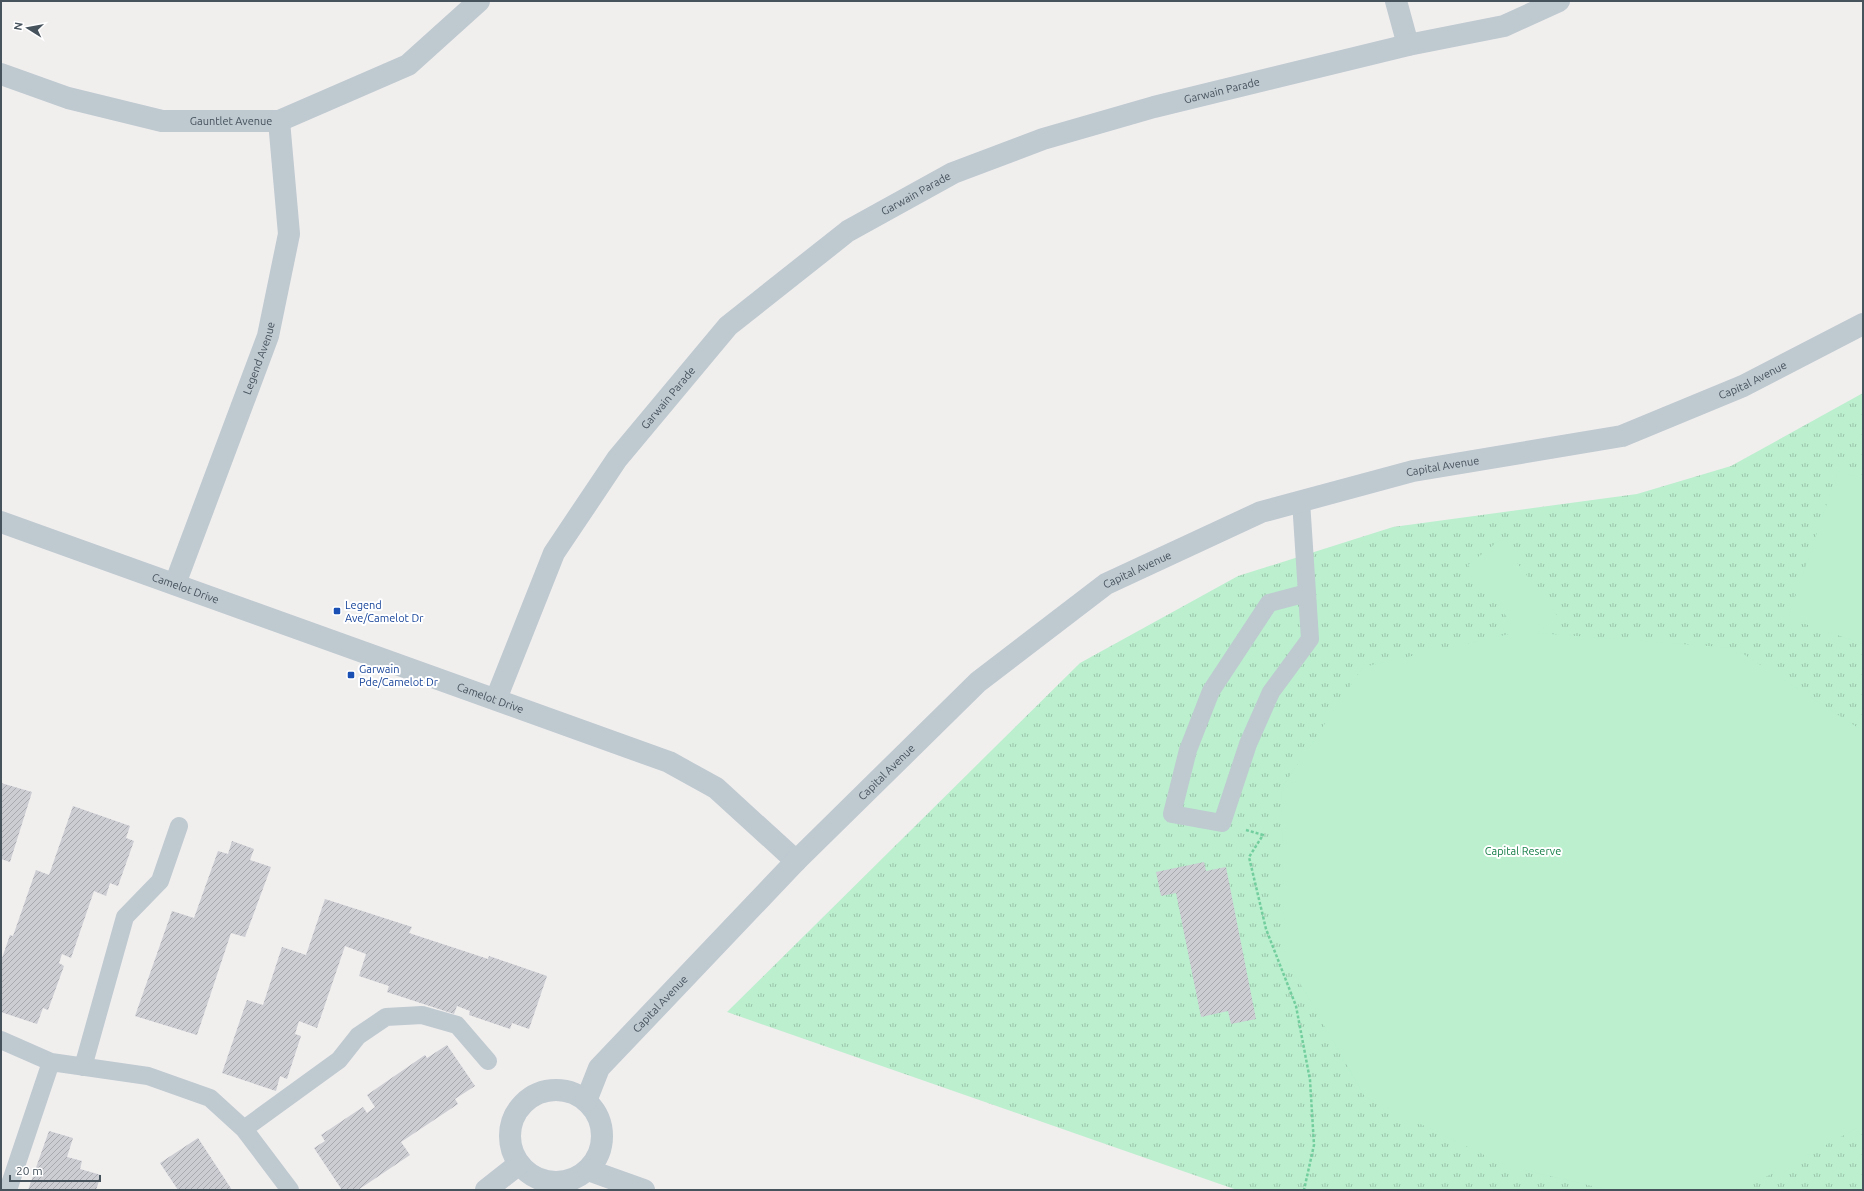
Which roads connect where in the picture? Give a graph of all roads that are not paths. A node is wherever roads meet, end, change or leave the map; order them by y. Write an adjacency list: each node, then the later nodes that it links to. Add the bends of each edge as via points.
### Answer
1 (479, 1): 6 (street, Gauntlet Avenue, via 408,65)
2 (1396, 1): 4 (street)
3 (1559, 1): 4 (street, Garwain Parade, via 1504,26)
4 (1408, 45): 12 (street, Garwain Parade, via 1154,107 1042,139 953,173 848,231 728,326 617,459 554,554)
5 (1, 74): 6 (street, Gauntlet Avenue, via 68,98 162,121)
6 (279, 121): 10 (street, Legend Avenue, via 289,234 268,336)
7 (1863, 324): 8 (street, Capital Avenue, via 1743,386 1622,436 1413,471)
8 (1301, 501): 11 (lane); 14 (street, Capital Avenue, via 1261,512 1106,584 978,682)
9 (1, 522): 10 (street, Camelot Drive)
10 (175, 584): 12 (street, Camelot Drive)
11 (1307, 594): 11 (lane, via 1310,639 1271,692 1248,744 1222,823 1172,814 1188,750 1211,690 1269,603)
12 (496, 699): 14 (street, Camelot Drive, via 669,762 716,788)
13 (179, 826): 18 (lane, via 160,881 125,917)
14 (796, 861): 19 (street, Capital Avenue, via 599,1068)
15 (1, 1040): 17 (lane)
16 (488, 1061): 20 (lane, via 457,1025 422,1015 386,1017 358,1036 339,1060)
17 (51, 1062): 18 (lane); 23 (lane)
18 (83, 1067): 20 (lane, via 148,1076 210,1098)
19 (586, 1101): 21 (street, via 567,1091 551,1090 536,1095 523,1105 514,1118 510,1133 512,1149); 22 (street, via 596,1113 602,1128 602,1145 596,1160)
20 (244, 1129): 24 (lane)
21 (519, 1164): 22 (street, via 529,1174 543,1181 575,1179); 25 (street)
22 (588, 1170): 26 (street)
23 (8, 1190)
24 (290, 1190)
25 (486, 1190)
26 (644, 1190)

